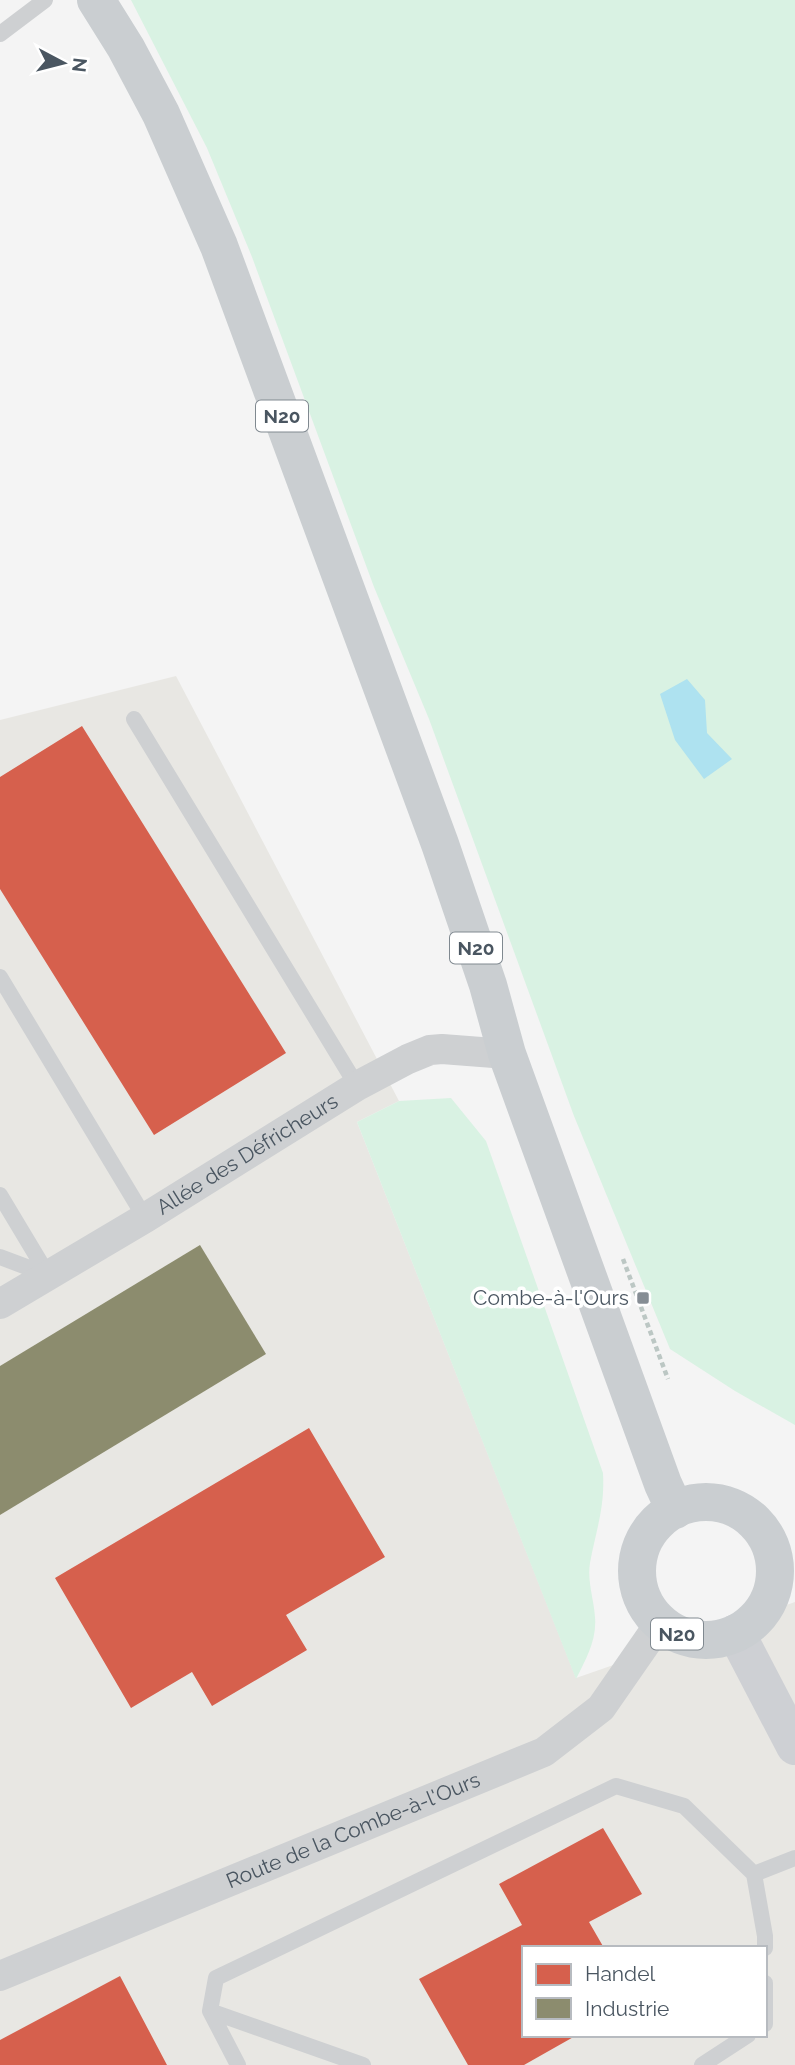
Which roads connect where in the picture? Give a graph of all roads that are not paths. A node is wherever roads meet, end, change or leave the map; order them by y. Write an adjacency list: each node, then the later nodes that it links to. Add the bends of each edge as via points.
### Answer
1 (45, 0): 3 (lane)
2 (96, 0): 6 (main road, N20, via 161,114 219,246 440,844)
3 (0, 34)
4 (134, 719): 7 (lane)
5 (0, 977): 9 (lane)
6 (507, 1054): 7 (street, Allée des Défricheurs, via 430,1050); 13 (main road, N20)
7 (357, 1086): 9 (street, Allée des Défricheurs)
8 (0, 1195): 11 (lane)
9 (145, 1218): 11 (street, Allée des Défricheurs)
10 (0, 1257): 11 (lane)
11 (48, 1275): 12 (street, Allée des Défricheurs)
12 (0, 1304)
13 (675, 1510): 14 (main road, N20, via 715,1502 735,1508); 15 (main road, N20, via 647,1535 636,1572 647,1608)
14 (784, 1550): 16 (main road, N20, via 769,1600 755,1619)
15 (660, 1623): 16 (main road, N20, via 681,1636 705,1641); 21 (street, Route de la Combe-à-l'Ours, via 601,1708 544,1752)
16 (736, 1633): 17 (main road)
17 (795, 1746)
18 (795, 1857): 19 (lane)
19 (754, 1874): 20 (lane); 22 (lane, via 684,1806 616,1786 215,1978)
20 (765, 1946)
21 (0, 1976)
22 (210, 2011): 24 (lane); 25 (lane)
23 (745, 2037): 26 (lane)
24 (238, 2065)
25 (363, 2065)
26 (702, 2065)

